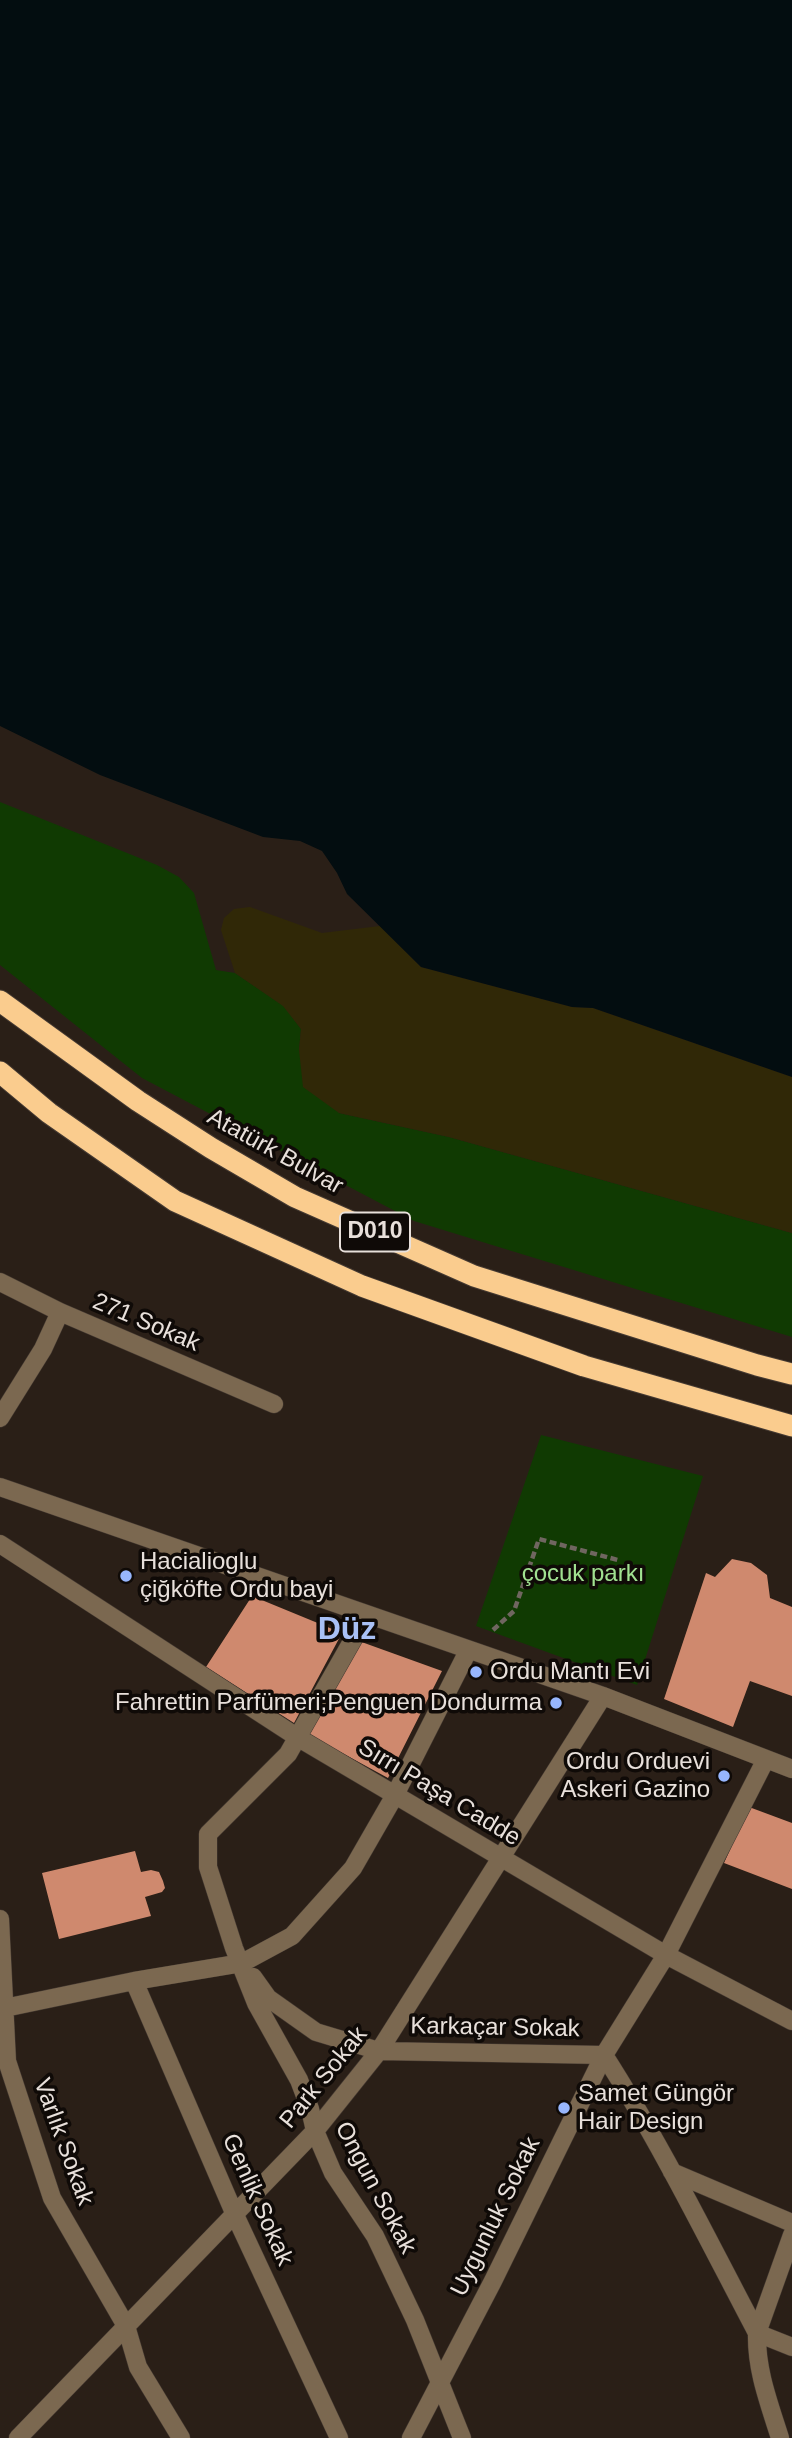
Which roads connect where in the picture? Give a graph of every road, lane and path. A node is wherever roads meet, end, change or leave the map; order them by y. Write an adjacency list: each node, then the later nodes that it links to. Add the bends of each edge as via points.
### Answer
1 (0, 1001): 5 (highway, Atatürk Bulvar / D010, via 138,1101 295,1197 474,1276)
2 (0, 1072): 8 (highway, via 49,1113 175,1201 362,1286 584,1366)
3 (0, 1282): 4 (street, 271 Sokak)
4 (60, 1312): 6 (street, 271 Sokak); 7 (street)
5 (792, 1374)
6 (274, 1404)
7 (0, 1418)
8 (792, 1426)
9 (0, 1487): 12 (street)
10 (2, 1549): 15 (street, Sırrı Paşa Cadde)
11 (618, 1560): 13 (path, via 539,1539 514,1611)
12 (367, 1615): 13 (street); 15 (street)
13 (468, 1651): 14 (street); 18 (street)
14 (603, 1696): 16 (street); 19 (street, Park Sokak)
15 (297, 1737): 18 (street, Sırrı Paşa Cadde); 22 (street, via 288,1754 208,1834 208,1867)
16 (766, 1759): 17 (street); 21 (street, Uygunluk Sokak)
17 (792, 1769)
18 (394, 1796): 19 (street, Sırrı Paşa Cadde); 22 (street, via 353,1868 292,1936)
19 (500, 1859): 21 (street, Sırrı Paşa Cadde); 26 (street, Park Sokak)
20 (0, 1919): 24 (street, Varlık Sokak)
21 (666, 1955): 25 (street, Sırrı Paşa Cadde); 27 (street, Uygunluk Sokak)
22 (242, 1963): 23 (street); 26 (street, Karkaçar Sokak, via 268,1998 316,2032); 28 (street, Ongun Sokak, via 256,2003 299,2080)
23 (134, 1981): 24 (street); 30 (street, Genlik Sokak)
24 (3, 2008): 33 (street, Varlık Sokak, via 7,2061 52,2198)
25 (792, 2021)
26 (379, 2051): 27 (street, Karkaçar Sokak); 28 (street, Park Sokak)
27 (604, 2054): 29 (street, Karkaçar Sokak); 36 (street, Uygunluk Sokak)
28 (314, 2132): 30 (street, Park Sokak); 36 (street, Ongun Sokak, via 333,2173 375,2236)
29 (672, 2172): 31 (street); 34 (street, Karkaçar Sokak)
30 (235, 2215): 33 (street, Park Sokak); 39 (street, Genlik Sokak)
31 (792, 2223)
32 (792, 2235): 34 (street)
33 (126, 2326): 37 (street, Park Sokak); 38 (street, Varlık Sokak, via 138,2367)
34 (757, 2333): 35 (street); 42 (street, Karkaçar Sokak, via 763,2384)
35 (792, 2347)
36 (440, 2382): 40 (street, Uygunluk Sokak); 41 (street, Ongun Sokak)
37 (18, 2438)
38 (181, 2438)
39 (339, 2438)
40 (411, 2438)
41 (463, 2438)
42 (780, 2438)

